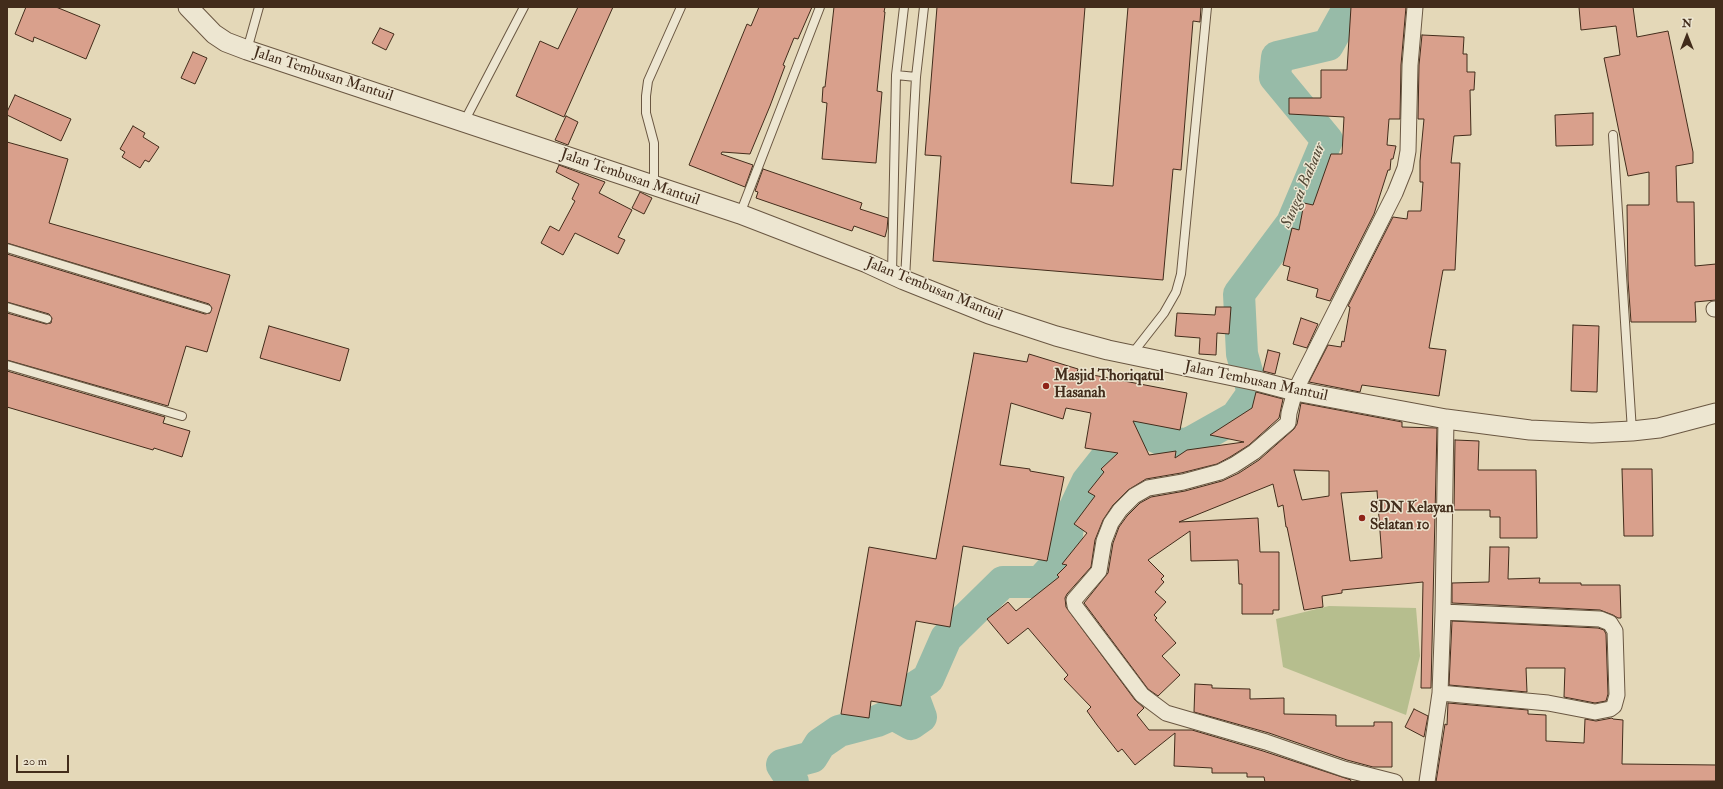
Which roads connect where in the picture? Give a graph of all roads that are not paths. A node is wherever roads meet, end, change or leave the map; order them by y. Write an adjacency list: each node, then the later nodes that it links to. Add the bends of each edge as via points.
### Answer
1 (188, 7): 10 (street, Jalan Tembusan Mantuil, via 214,34)
2 (259, 7): 10 (lane)
3 (524, 7): 13 (lane)
4 (681, 7): 15 (lane, via 648,81 646,113 654,143)
5 (820, 7): 16 (lane)
6 (904, 7): 11 (lane)
7 (924, 7): 12 (lane)
8 (1207, 7): 22 (lane, via 1181,274 1176,292 1164,313)
9 (1415, 7): 24 (street, via 1405,168 1395,193)
10 (247, 50): 13 (street, Jalan Tembusan Mantuil)
11 (896, 75): 12 (lane); 18 (lane)
12 (916, 77): 18 (lane)
13 (464, 122): 15 (street, Jalan Tembusan Mantuil)
14 (1613, 135): 28 (lane)
15 (654, 186): 16 (street, Jalan Tembusan Mantuil)
16 (740, 214): 18 (street, Jalan Tembusan Mantuil)
17 (7, 248): 20 (lane)
18 (898, 277): 22 (street, Jalan Tembusan Mantuil, via 989,314 1056,336)
19 (7, 307): 21 (lane)
20 (207, 308)
21 (47, 319)
22 (1131, 355): 24 (street, Jalan Tembusan Mantuil)
23 (7, 365): 26 (lane)
24 (1295, 391): 27 (street, Jalan Tembusan Mantuil); 31 (street, via 1288,423 1234,465 1202,478 1148,488 1134,496 1111,523 1104,541 1100,571 1079,593 1074,600 1075,606 1142,695 1166,713 1266,742 1344,769)
25 (1716, 413): 28 (street, Jalan Tembusan Mantuil, via 1659,428)
26 (182, 416)
27 (1446, 419): 28 (street, Jalan Tembusan Mantuil, via 1530,430 1592,433); 29 (street)
28 (1632, 431)
29 (1443, 612): 30 (street); 30 (street, via 1600,619 1610,623 1615,631 1617,695 1614,706 1595,712 1548,703)
30 (1440, 693): 32 (street)
31 (1395, 782)
32 (1426, 782)

